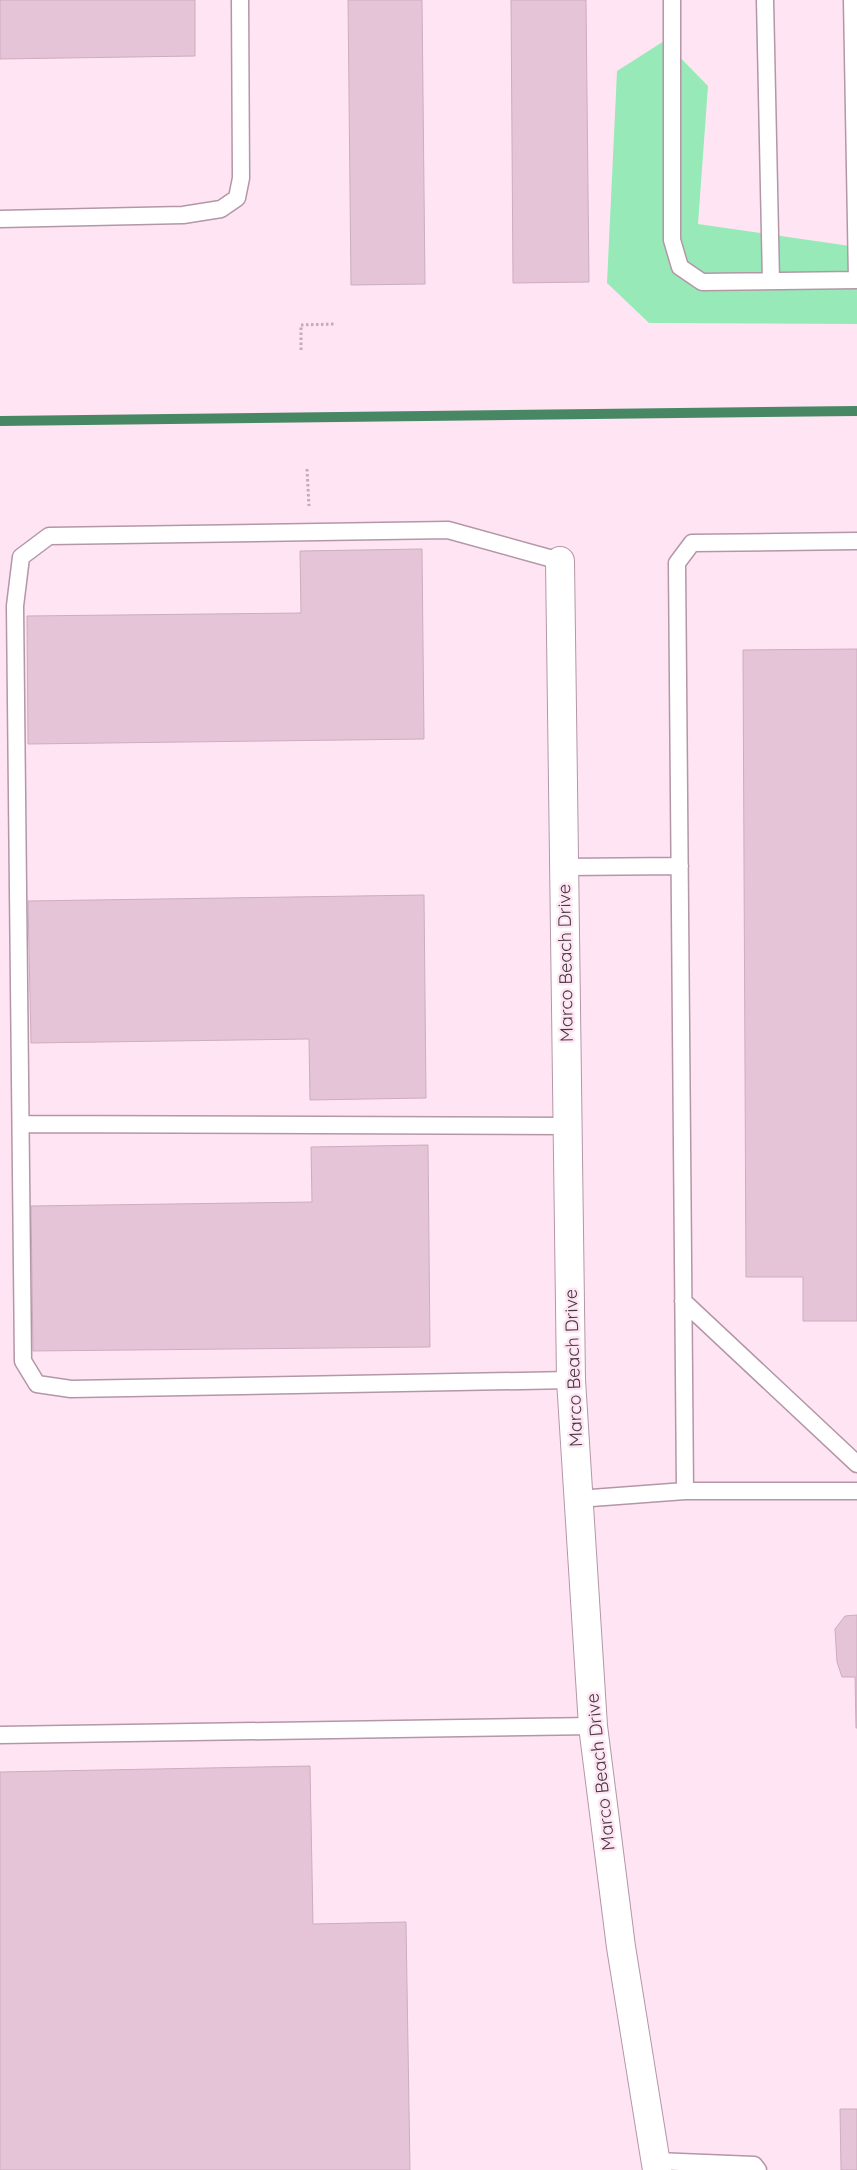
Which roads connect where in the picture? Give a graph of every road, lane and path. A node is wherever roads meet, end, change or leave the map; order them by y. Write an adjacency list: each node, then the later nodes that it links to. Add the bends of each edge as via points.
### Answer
1 (240, 0): 5 (lane, via 241,178 237,198 221,209 182,215)
2 (672, 0): 7 (lane, via 672,240 680,266 702,282)
3 (765, 0): 7 (lane)
4 (852, 0): 6 (lane)
5 (0, 219)
6 (857, 280): 7 (lane)
7 (771, 281)
8 (334, 324): 9 (path, via 301,325)
9 (301, 350)
10 (307, 469): 11 (path)
11 (311, 532): 13 (lane, via 448,530); 16 (lane, via 49,536 20,557 16,616)
12 (857, 541): 14 (lane, via 692,543 677,563)
13 (560, 561): 15 (street, Marco Beach Drive)
14 (680, 866): 15 (lane); 18 (lane)
15 (564, 867): 17 (street, Marco Beach Drive)
16 (21, 1124): 17 (lane); 19 (lane, via 23,1361 37,1384 71,1389)
17 (567, 1126): 19 (street, Marco Beach Drive)
18 (683, 1301): 20 (lane); 21 (lane)
19 (571, 1380): 23 (street, Marco Beach Drive)
20 (857, 1464)
21 (685, 1491): 22 (lane); 23 (lane)
22 (857, 1491)
23 (578, 1499): 24 (street, Marco Beach Drive)
24 (593, 1726): 25 (lane); 26 (street, Marco Beach Drive, via 621,1947)
25 (0, 1735)
26 (657, 2165): 27 (lane, via 754,2165)
27 (758, 2170)

